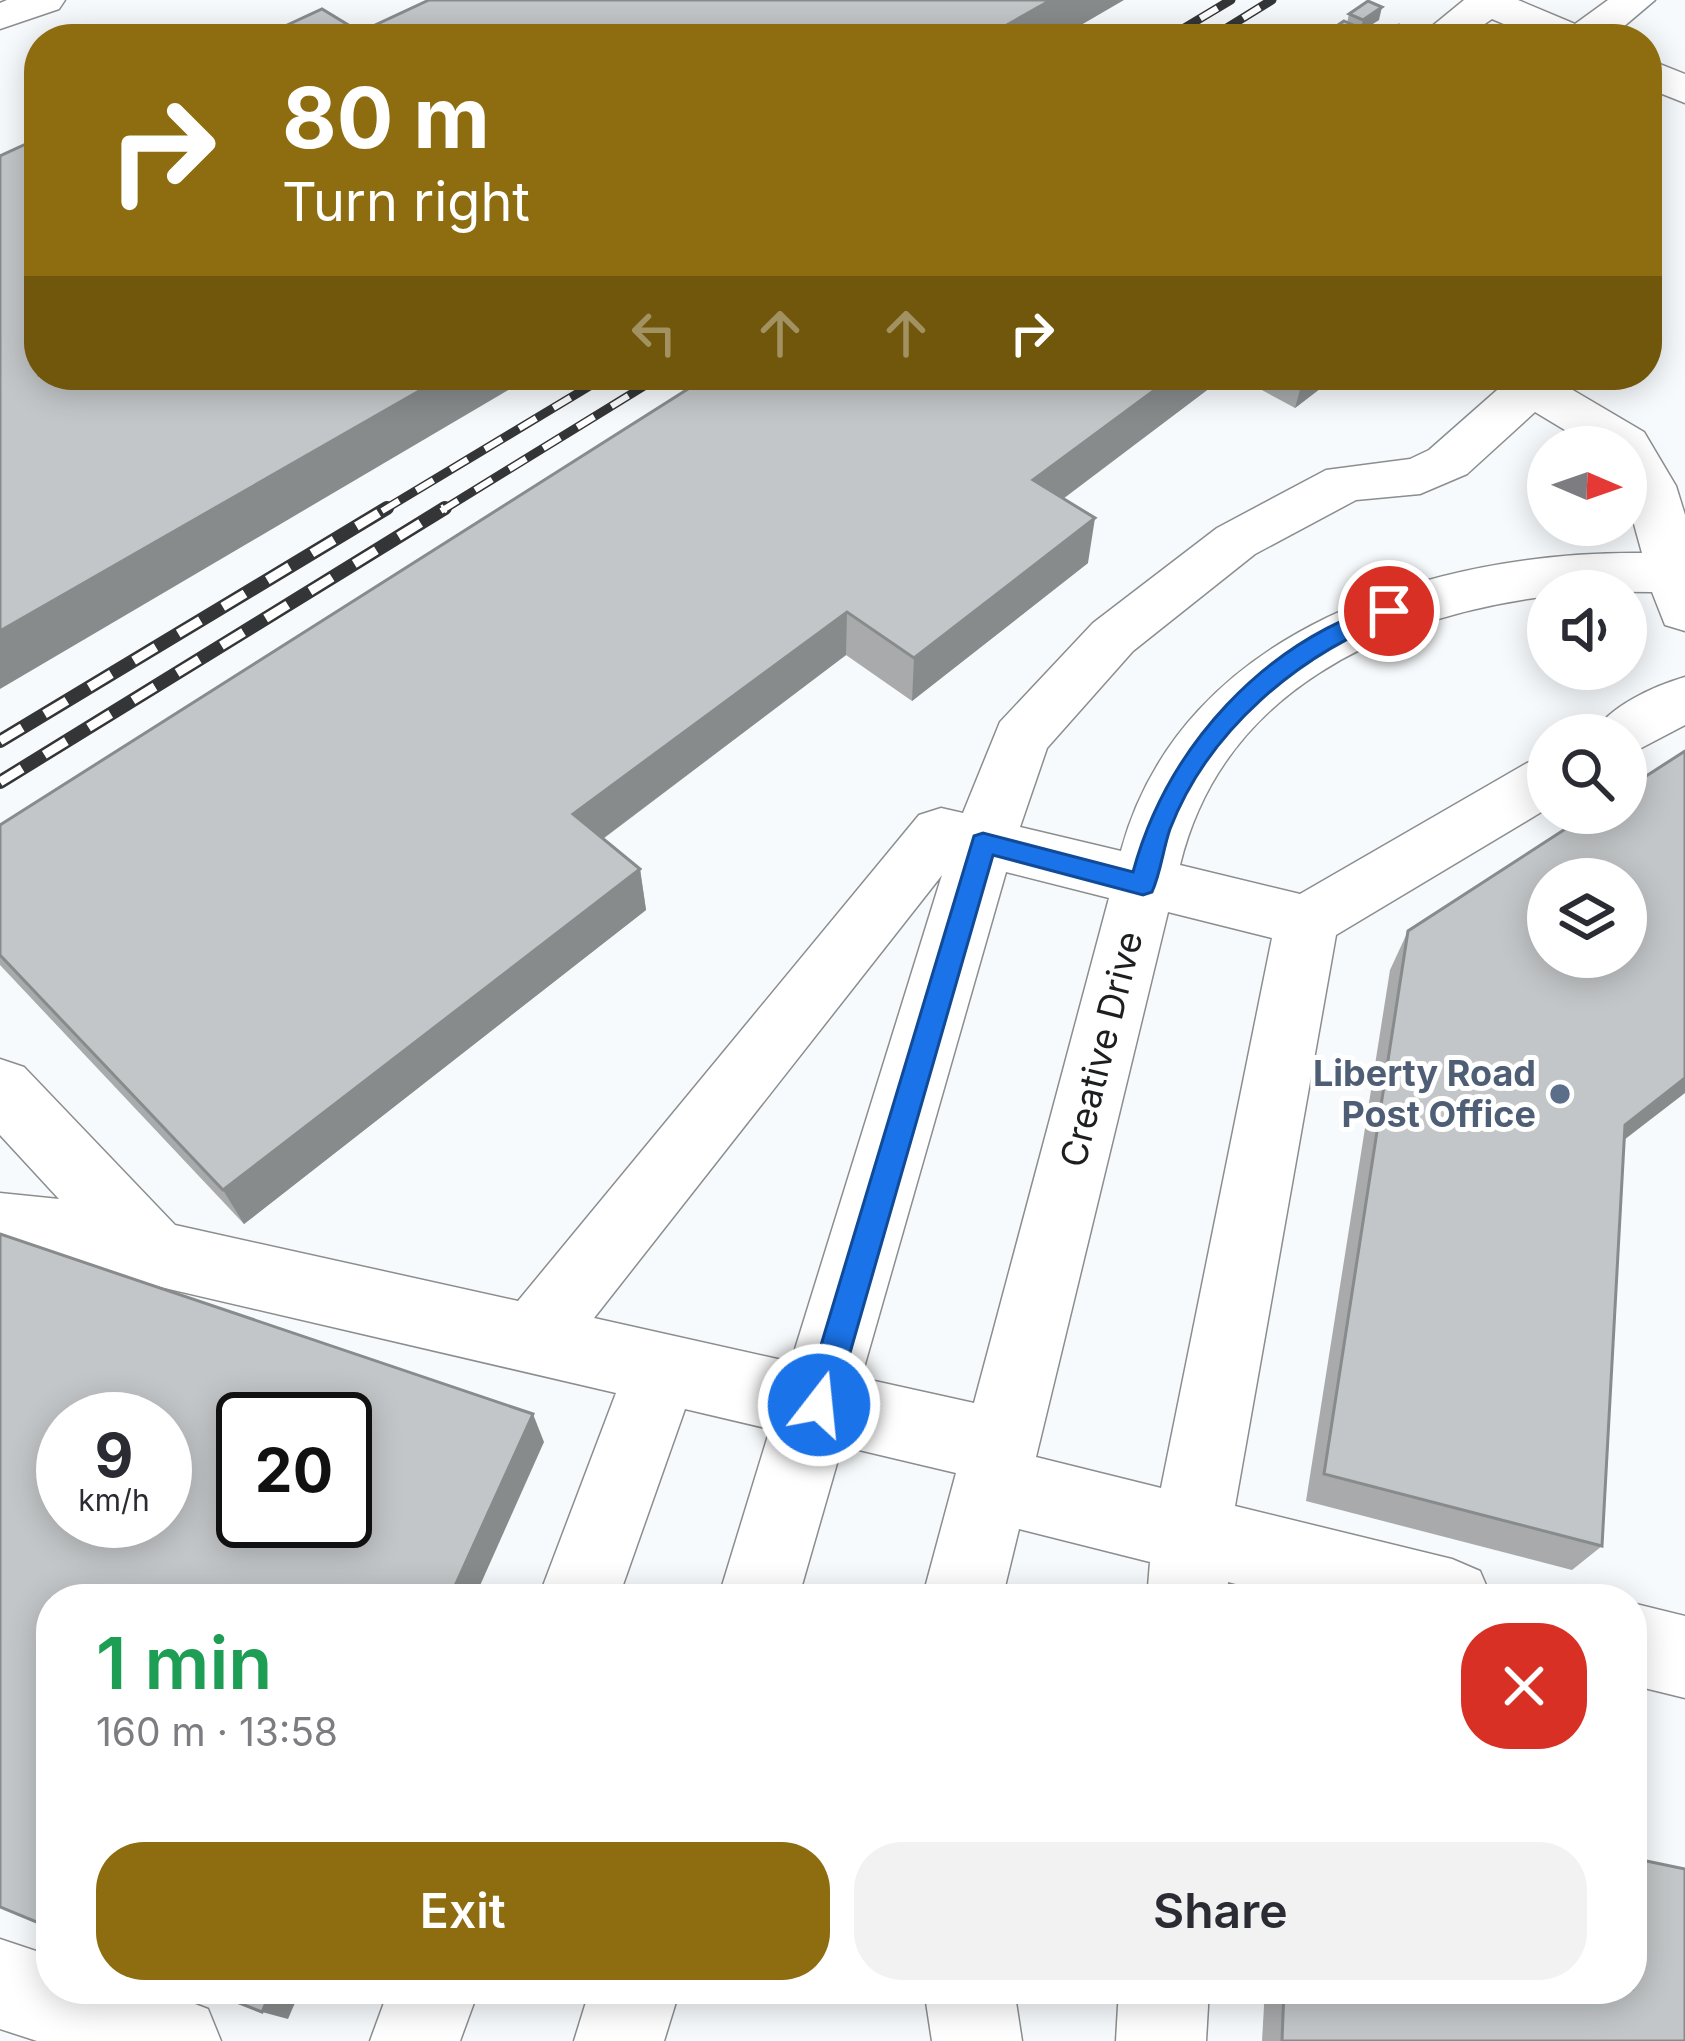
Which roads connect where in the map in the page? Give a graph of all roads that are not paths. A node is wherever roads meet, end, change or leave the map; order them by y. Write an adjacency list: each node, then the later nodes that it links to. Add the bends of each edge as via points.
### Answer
1 (44, 0): 3 (street)
2 (1634, 0): 6 (street)
3 (0, 17)
4 (1457, 24): 5 (street, via 1488,2)
5 (1542, 24)
6 (1600, 24)
7 (1529, 390): 13 (street, via 1448,462 1420,476 1345,483 1237,542 1113,637 1021,738)
8 (1552, 390): 9 (street, via 1626,443 1650,486)
9 (1682, 585): 14 (street, Creative Drive, via 1552,572 1481,583 1354,624 1280,671 1202,750 1158,829)
10 (1685, 698): 11 (street)
11 (1647, 720)
12 (1527, 791): 15 (street)
13 (983, 843): 14 (street); 19 (street, via 941,832); 21 (street)
14 (1143, 885): 15 (street); 22 (street, Creative Drive)
15 (1307, 921): 23 (street)
16 (0, 1088): 18 (street)
17 (0, 1225): 18 (street)
18 (155, 1253): 19 (street)
19 (532, 1339): 20 (street)
20 (662, 1370): 21 (street); 24 (street)
21 (819, 1405): 22 (street); 25 (street)
22 (996, 1465): 23 (street); 26 (street, Creative Drive)
23 (1189, 1566): 27 (street)
24 (584, 1584)
25 (763, 1584)
26 (966, 1584)
27 (1332, 1584)
28 (1647, 1648): 29 (street)
29 (1685, 1657)
30 (0, 1984): 31 (street)
31 (36, 1996)
32 (62, 2004): 37 (street)
33 (429, 2004): 38 (street)
34 (630, 2004): 39 (street)
35 (971, 2004): 40 (street)
36 (1163, 2004): 41 (street)
37 (176, 2041)
38 (415, 2041)
39 (619, 2041)
40 (976, 2041)
41 (1161, 2041)

